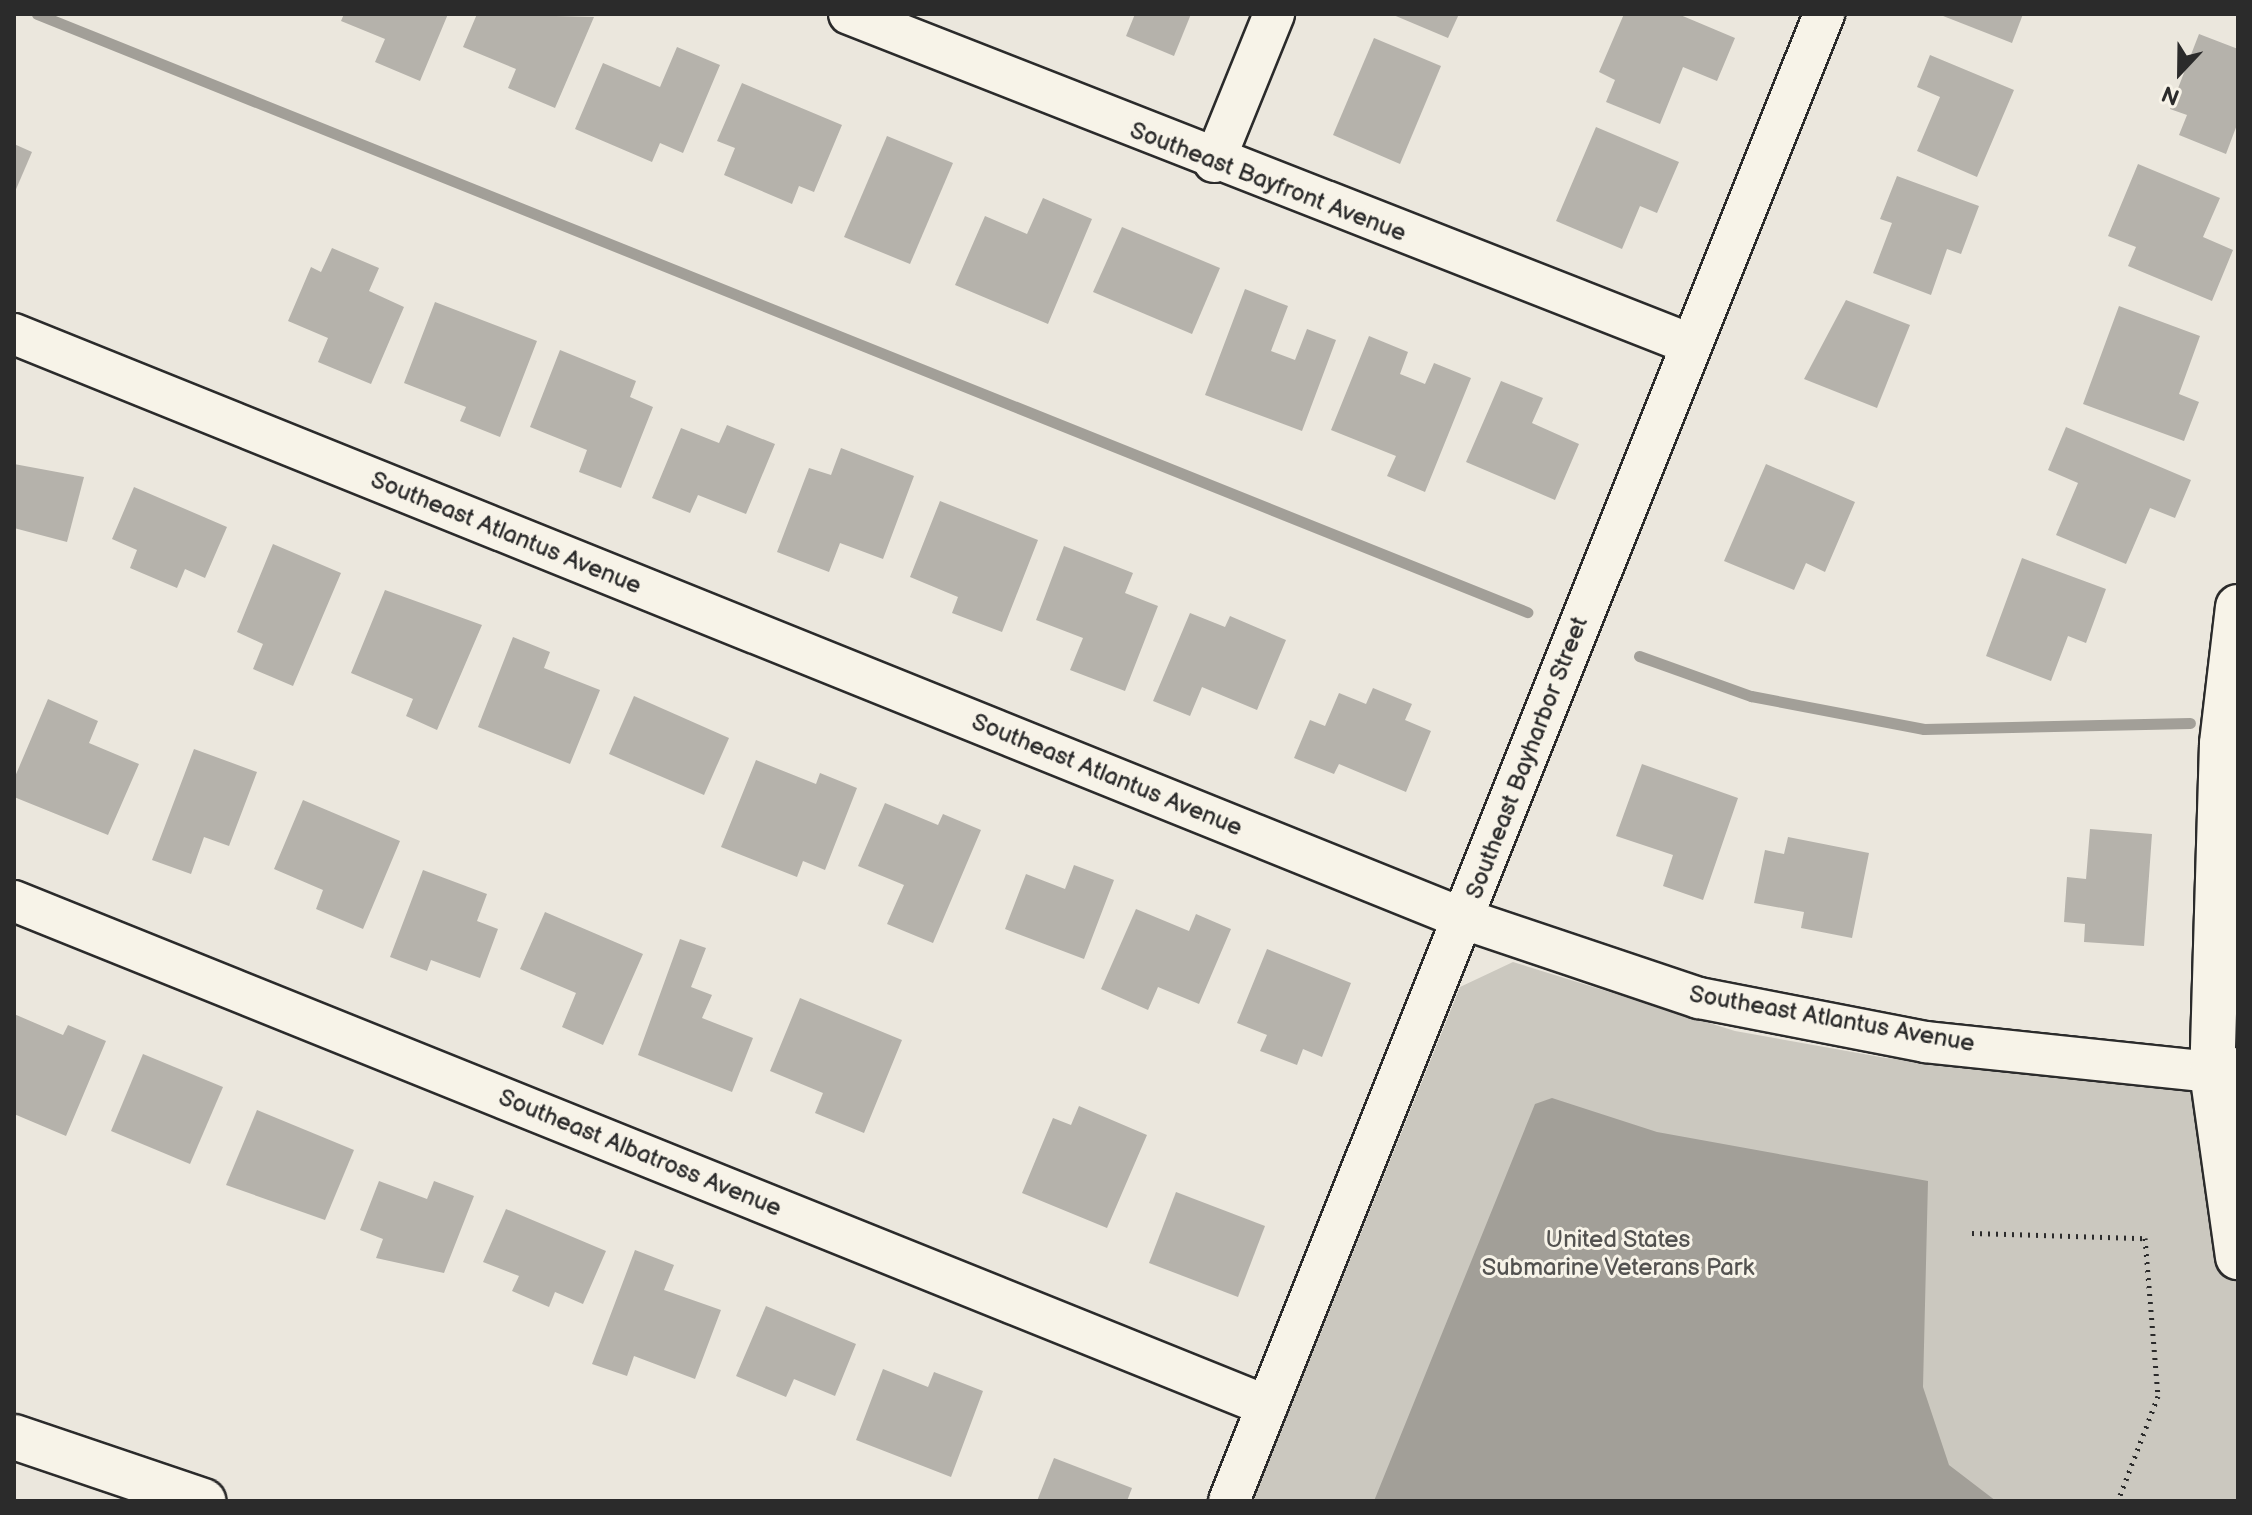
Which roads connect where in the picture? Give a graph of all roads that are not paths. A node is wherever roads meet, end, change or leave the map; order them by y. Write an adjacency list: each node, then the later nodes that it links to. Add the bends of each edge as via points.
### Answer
1 (849, 14): 4 (street, Southeast Bayfront Avenue)
2 (1274, 14): 4 (street)
3 (1824, 14): 6 (street, Southeast Bayharbor Street)
4 (1214, 162): 6 (street, Southeast Bayfront Avenue)
5 (14, 334): 9 (street, Southeast Atlantus Avenue)
6 (1690, 344): 9 (street, Southeast Bayharbor Street)
7 (2238, 607): 10 (street, via 2222,744)
8 (14, 901): 12 (street, Southeast Albatross Avenue)
9 (1464, 919): 10 (street, Southeast Atlantus Avenue, via 1699,998 1925,1042); 12 (street, Southeast Bayharbor Street)
10 (2225, 1070): 11 (street)
11 (2238, 1257)
12 (1267, 1406): 15 (street, Southeast Bayharbor Street)
13 (14, 1437): 14 (street)
14 (203, 1501)
15 (1229, 1501)

